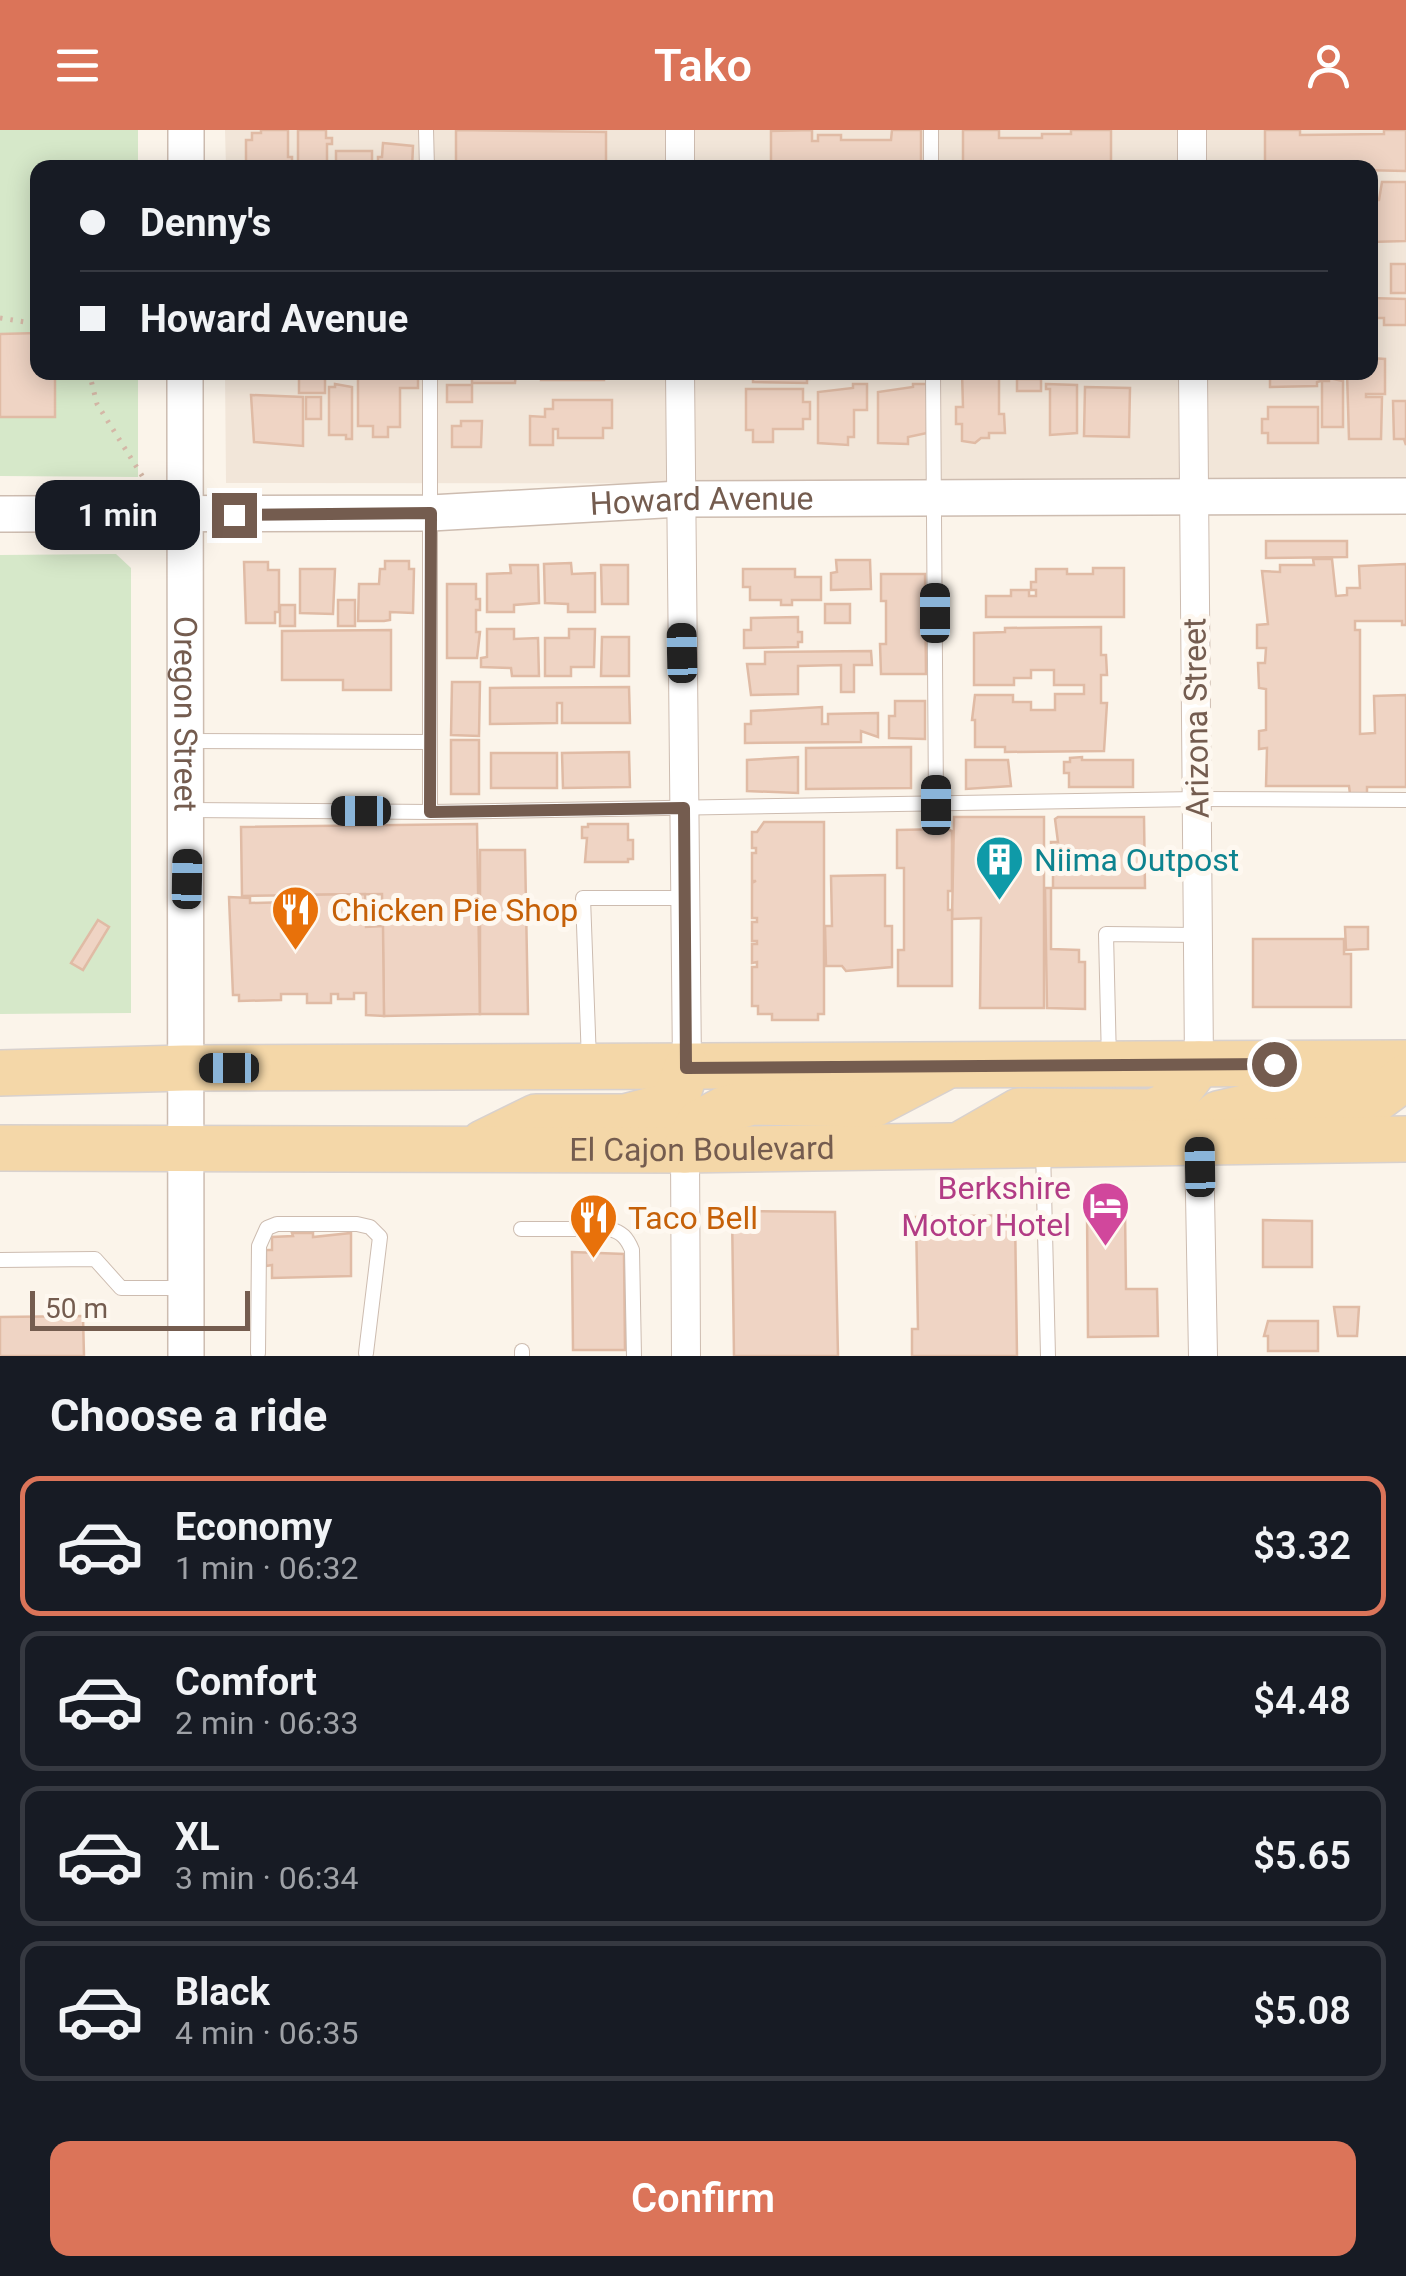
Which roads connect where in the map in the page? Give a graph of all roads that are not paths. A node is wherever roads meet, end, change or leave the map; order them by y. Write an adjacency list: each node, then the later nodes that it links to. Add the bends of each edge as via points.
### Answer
1 (186, 130): 6 (street)
2 (426, 130): 7 (lane)
3 (680, 130): 8 (street)
4 (931, 130): 9 (lane)
5 (1192, 130): 10 (street)
6 (186, 160)
7 (427, 160)
8 (680, 160)
9 (930, 160)
10 (1192, 160)
11 (185, 380): 22 (street, Oregon Street)
12 (430, 380): 20 (lane)
13 (680, 380): 19 (street)
14 (932, 380): 18 (lane)
15 (1193, 380): 17 (street, Arizona Street)
16 (1406, 496): 17 (street, Howard Avenue)
17 (1193, 497): 18 (street, Howard Avenue); 25 (street, Arizona Street)
18 (934, 498): 19 (street, Howard Avenue); 27 (lane)
19 (680, 499): 20 (street, Howard Avenue); 28 (street)
20 (431, 513): 22 (street, Howard Avenue); 24 (lane)
21 (0, 514): 22 (street, Howard Avenue)
22 (185, 515): 23 (street, Oregon Street)
23 (188, 741): 24 (lane); 29 (street, Oregon Street)
24 (430, 742): 30 (lane)
25 (1196, 799): 26 (lane); 27 (lane); 32 (street, Arizona Street)
26 (1406, 800)
27 (936, 805): 28 (lane)
28 (684, 808): 30 (lane); 31 (street)
29 (188, 810): 30 (lane); 37 (street, Oregon Street)
30 (430, 812)
31 (684, 898): 38 (lane, via 584,898); 39 (street)
32 (1198, 935): 34 (lane, via 1106,934); 35 (street, Arizona Street)
33 (1406, 1063): 35 (main road)
34 (1109, 1064): 35 (main road); 36 (main road)
35 (1199, 1064): 45 (main road, via 1167,1106 1151,1112 1019,1112)
36 (947, 1066): 39 (main road); 49 (main road, via 874,1104 752,1102 723,1110 699,1123)
37 (184, 1068): 38 (main road); 40 (main road); 47 (street, Oregon Street)
38 (590, 1068): 39 (main road)
39 (686, 1068): 48 (main road, via 667,1106 625,1117 536,1117)
40 (0, 1073)
41 (1406, 1077): 43 (main road, via 1375,1100 1279,1100 1218,1114)
42 (1406, 1139): 43 (main road, El Cajon Boulevard)
43 (1200, 1141): 44 (main road, El Cajon Boulevard); 59 (street)
44 (1043, 1144): 45 (main road, El Cajon Boulevard); 58 (lane)
45 (958, 1145): 49 (main road, El Cajon Boulevard)
46 (0, 1148): 47 (main road, El Cajon Boulevard)
47 (185, 1148): 48 (main road, El Cajon Boulevard); 52 (street, Oregon Street)
48 (472, 1148): 49 (main road, El Cajon Boulevard)
49 (686, 1150): 57 (street)
50 (521, 1229): 56 (lane, via 609,1228 627,1239)
51 (0, 1260): 52 (lane, via 95,1259 121,1288)
52 (185, 1288): 55 (street, Oregon Street)
53 (258, 1353): 54 (lane, via 259,1246 268,1228 357,1224 380,1237)
54 (366, 1353)
55 (186, 1356)
56 (634, 1356)
57 (686, 1356)
58 (1048, 1356)
59 (1203, 1356)

